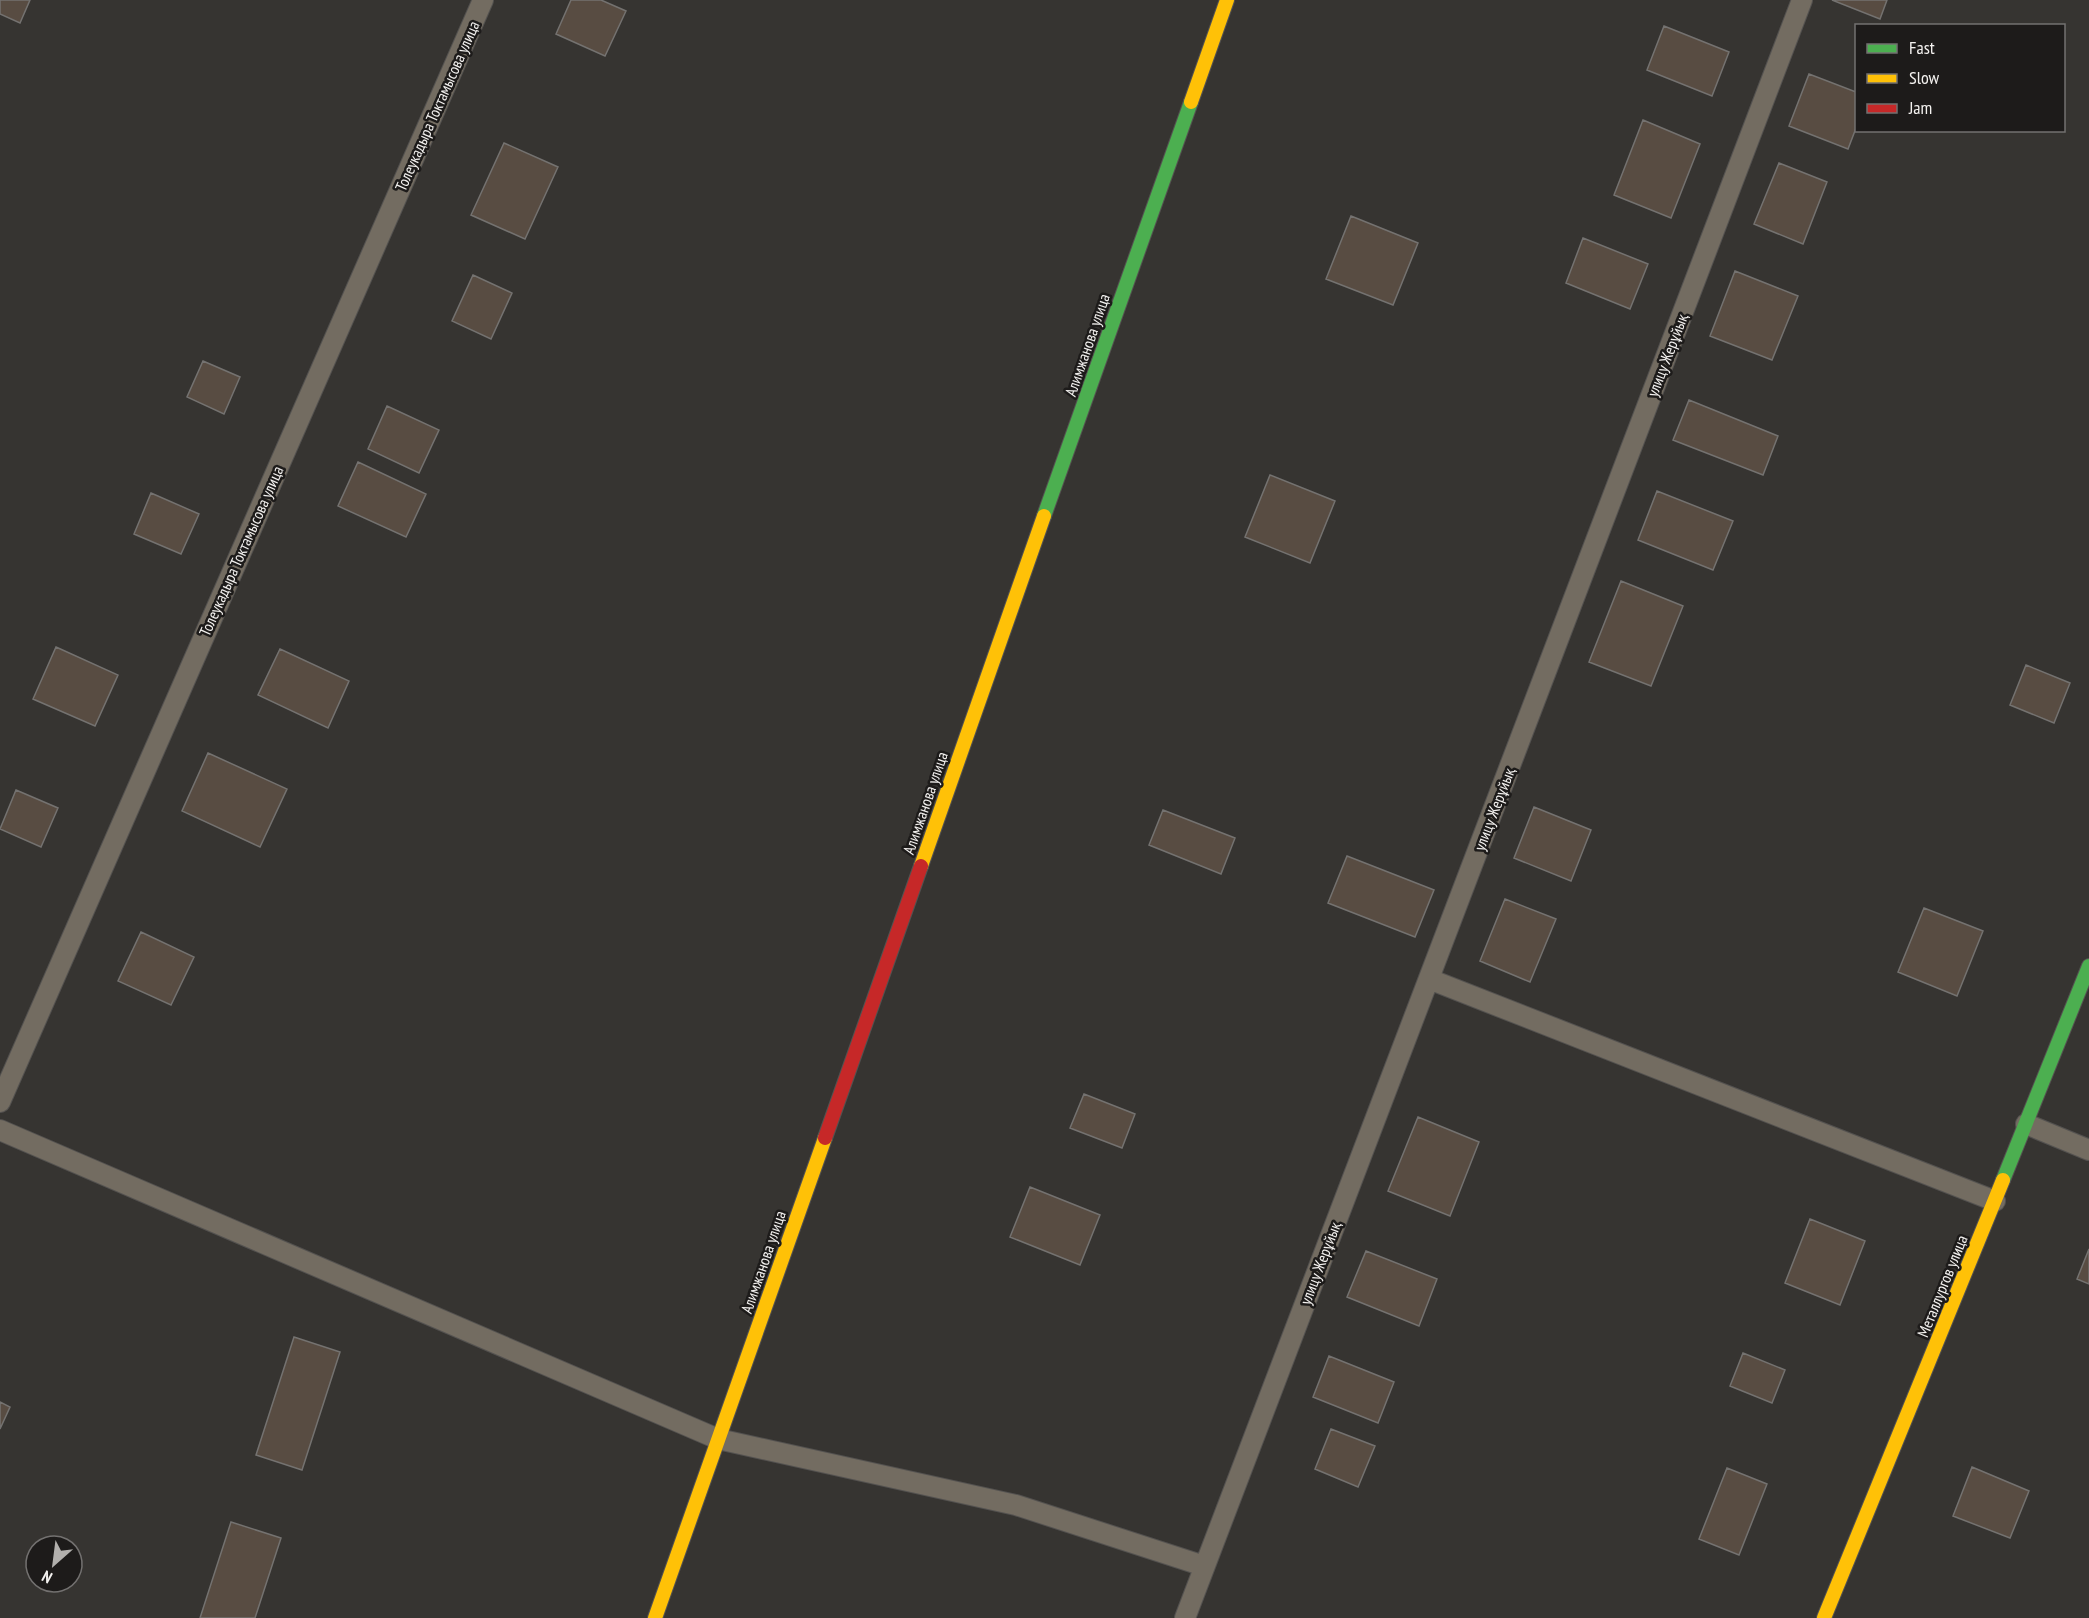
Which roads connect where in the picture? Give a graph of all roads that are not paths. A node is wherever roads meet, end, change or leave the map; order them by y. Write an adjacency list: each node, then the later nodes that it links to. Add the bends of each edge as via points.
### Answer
1 (483, 0): 6 (lane, Толеукадыра Токтамысова улица)
2 (1227, 0): 11 (street, Алимжанова улица)
3 (1802, 0): 5 (lane, улицу Жерұйық)
4 (2089, 966): 7 (street, Металлургов улица)
5 (1429, 979): 10 (lane); 12 (lane, улицу Жерұйық)
6 (0, 1102)
7 (2026, 1124): 9 (lane); 10 (street, Металлургов улица)
8 (0, 1130): 11 (lane)
9 (2089, 1150)
10 (1995, 1201): 15 (street, Металлургов улица)
11 (718, 1439): 12 (lane, via 1016,1505); 13 (street, Алимжанова улица)
12 (1204, 1566): 14 (lane, улицу Жерұйық)
13 (655, 1618)
14 (1185, 1618)
15 (1824, 1618)

